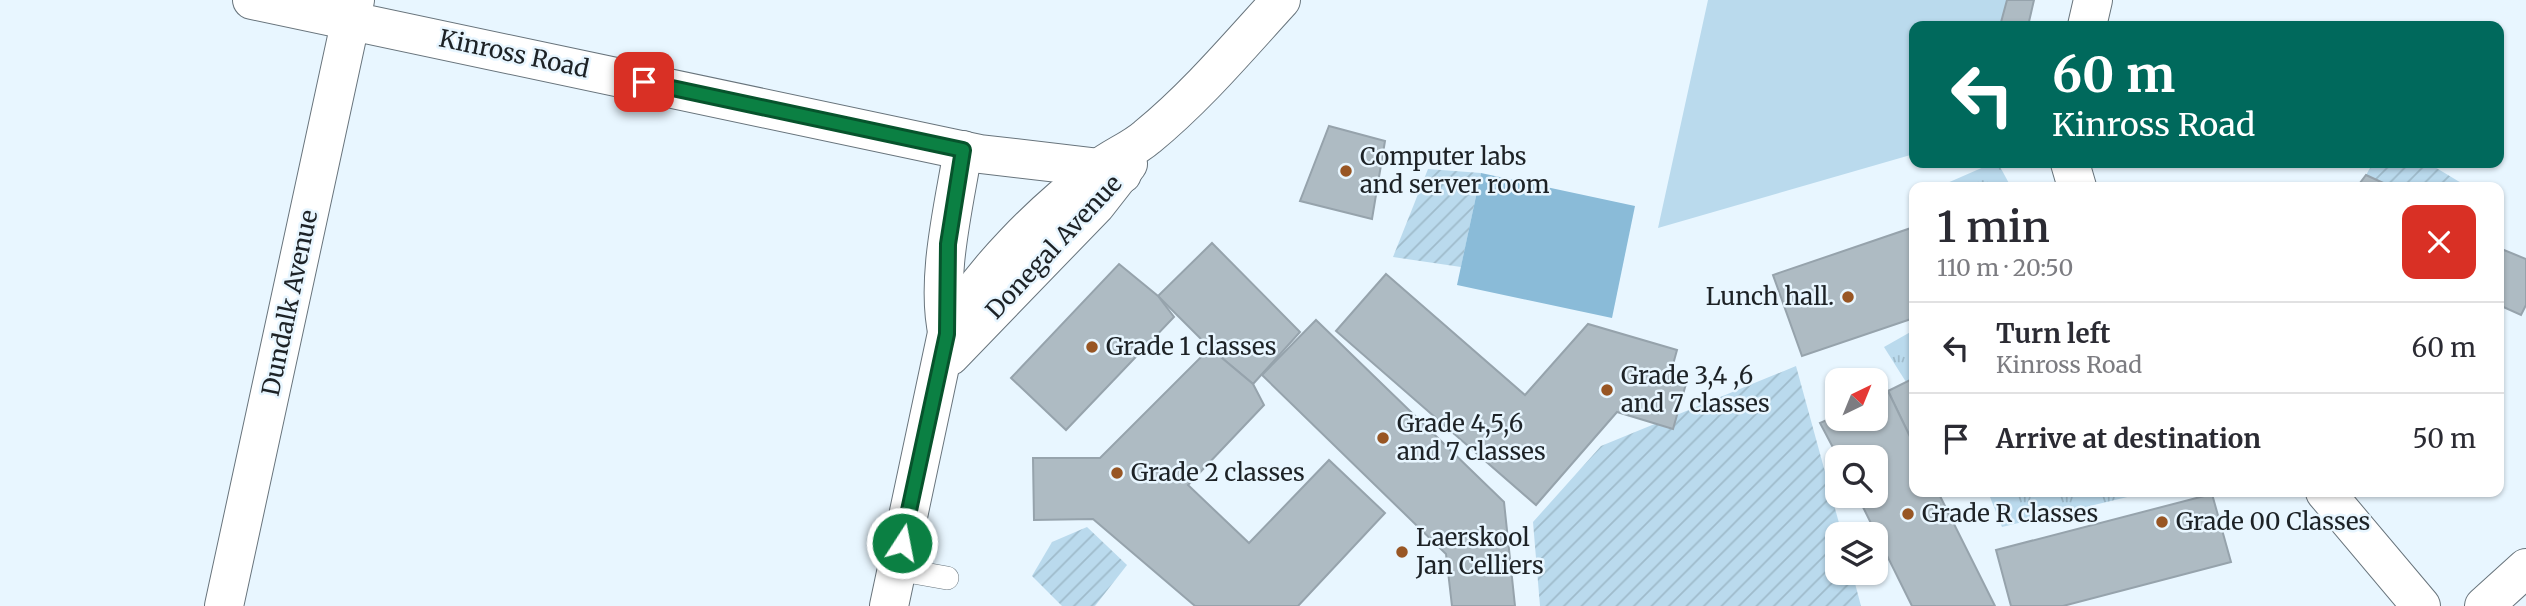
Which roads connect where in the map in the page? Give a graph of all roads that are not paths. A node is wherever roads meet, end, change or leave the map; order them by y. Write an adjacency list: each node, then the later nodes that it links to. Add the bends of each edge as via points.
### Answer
1 (252, 0): 4 (street, Kinross Road)
2 (1281, 0): 7 (street, Donegal Avenue)
3 (2093, 0): 5 (street)
4 (353, 10): 6 (street, Kinross Road); 14 (street, Dundalk Avenue)
5 (2088, 21)
6 (972, 152): 7 (street, Kinross Road); 8 (street, Kinross Road); 9 (street, Donegal Avenue, via 948,244)
7 (1111, 171): 8 (street, Donegal Avenue)
8 (1082, 199): 9 (street, Donegal Avenue, via 978,286)
9 (948, 350): 12 (street, Donegal Avenue)
10 (2329, 497): 16 (street)
11 (2526, 568): 17 (street)
12 (897, 569): 13 (lane); 15 (street, Donegal Avenue)
13 (947, 578)
14 (224, 606)
15 (889, 606)
16 (2421, 606)
17 (2484, 606)

